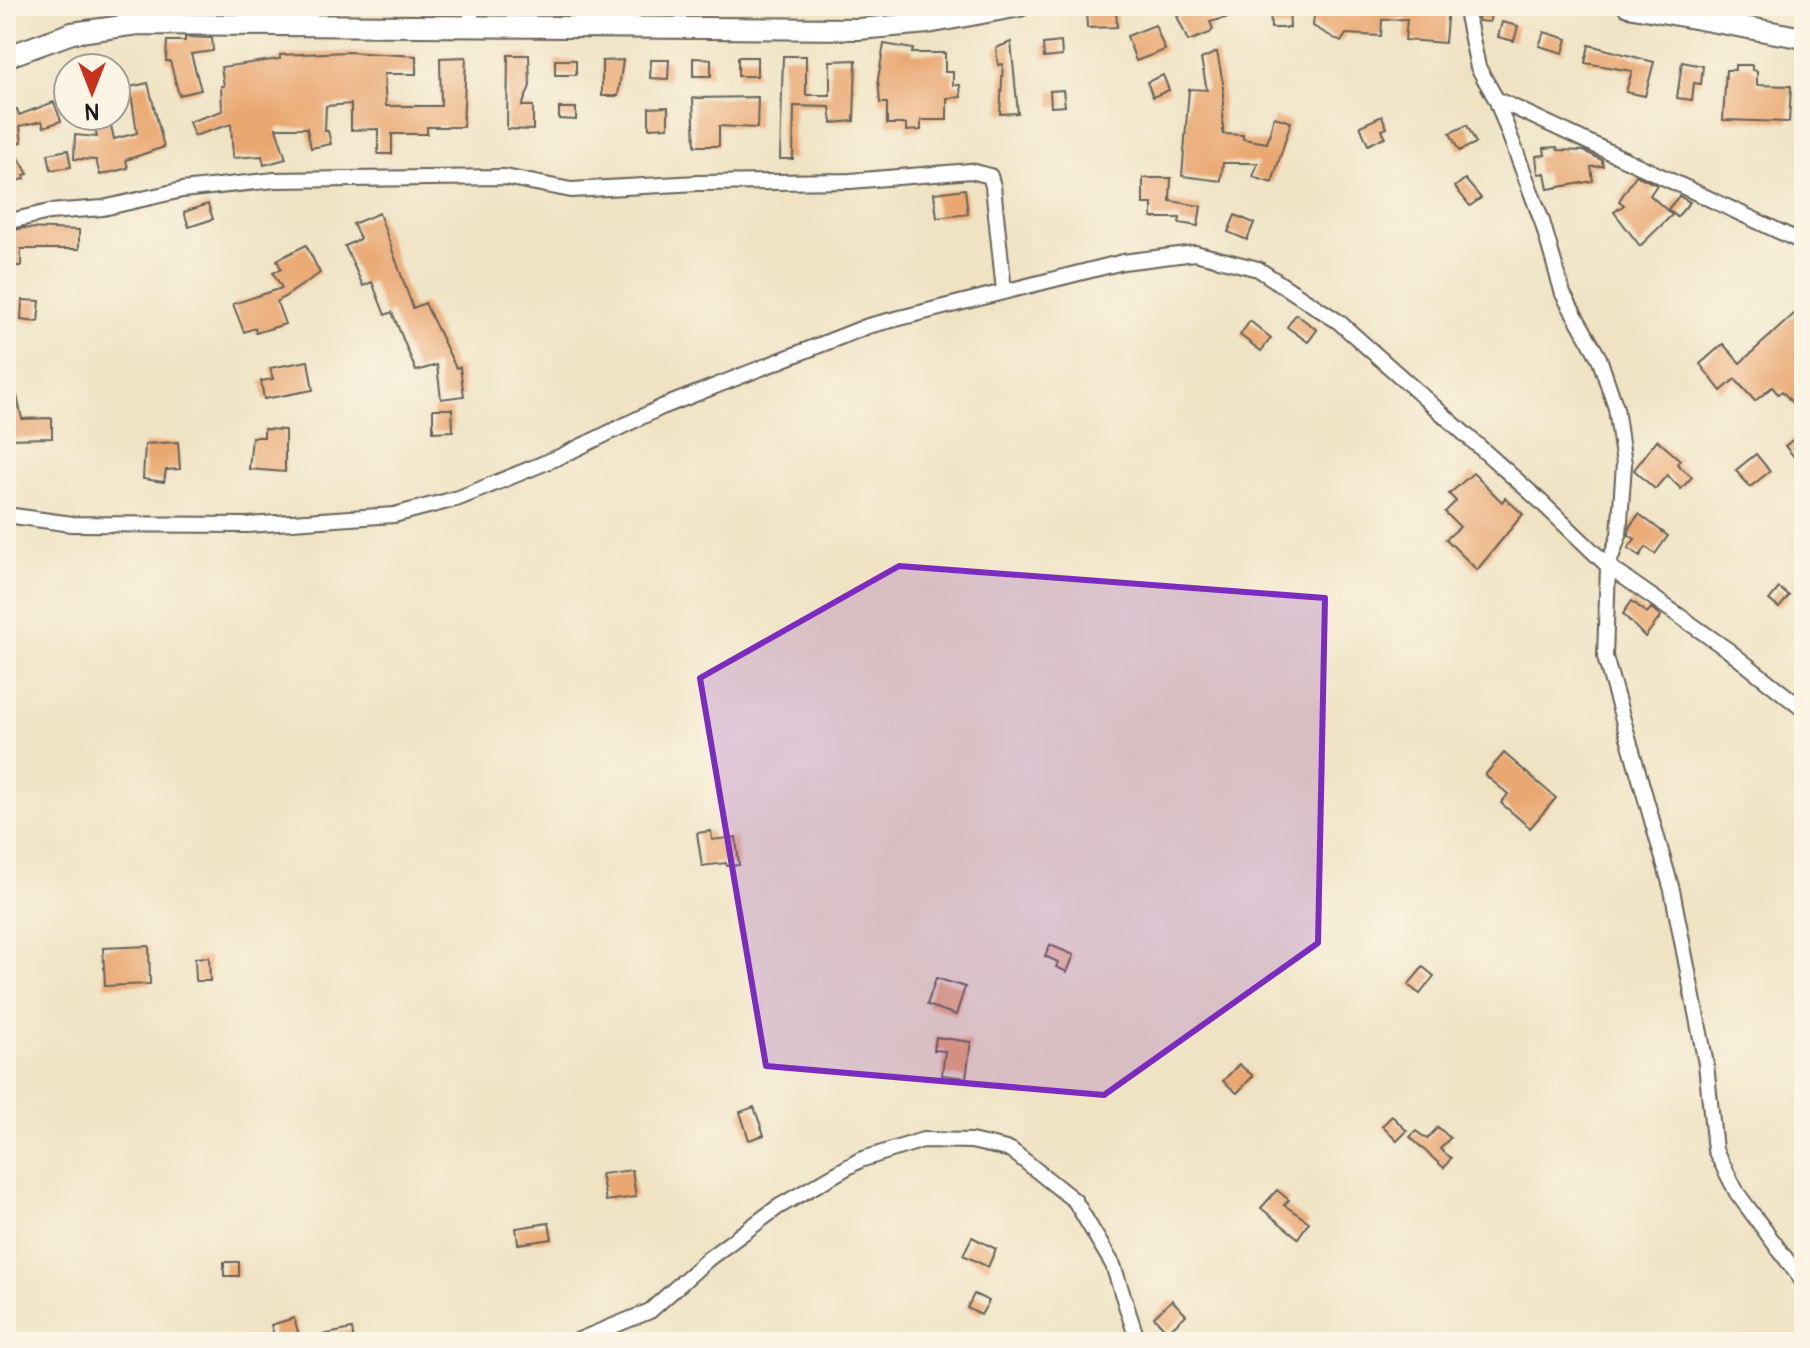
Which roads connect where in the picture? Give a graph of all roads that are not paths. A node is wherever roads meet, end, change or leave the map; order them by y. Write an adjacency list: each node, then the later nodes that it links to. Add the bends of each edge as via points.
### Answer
1 (1020, 6): 4 (main road, via 859,29)
2 (1465, 6): 7 (street, via 1478,67)
3 (1628, 6): 5 (main road)
4 (471, 16): 6 (main road, via 138,24 72,33)
5 (1804, 38)
6 (6, 57)
7 (1496, 99): 9 (street); 12 (street, via 1563,294 1599,358 1616,408 1624,464 1619,535)
8 (6, 222): 10 (street, via 182,190 275,180 505,177 571,190 850,181 971,171 990,176)
9 (1804, 243)
10 (1004, 291): 11 (street, via 868,326 662,407 459,498 394,515 248,525 72,524); 12 (street, via 1123,262 1195,253 1258,269 1339,322)
11 (6, 515)
12 (1608, 566): 13 (street); 14 (street, via 1605,657 1672,890 1706,1064 1715,1150 1737,1193)
13 (1804, 710)
14 (1804, 1283)
15 (574, 1342): 16 (street, via 650,1311 778,1207 860,1160 923,1140 971,1141 1011,1150 1075,1201 1113,1265)
16 (1138, 1342)

